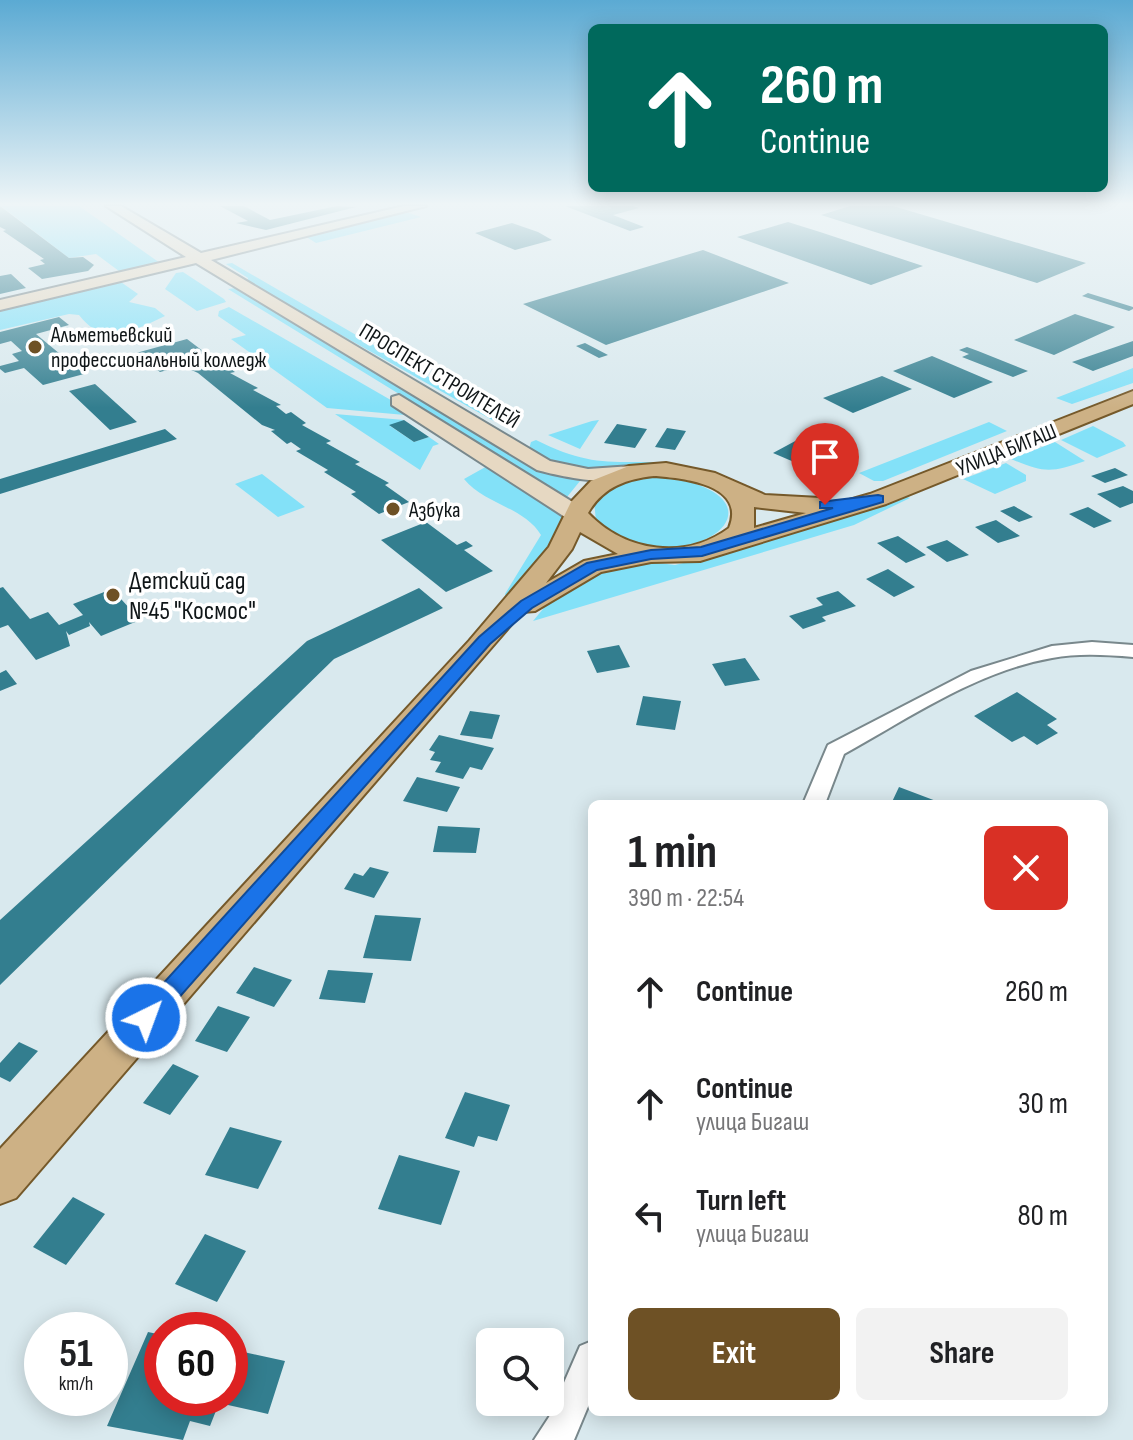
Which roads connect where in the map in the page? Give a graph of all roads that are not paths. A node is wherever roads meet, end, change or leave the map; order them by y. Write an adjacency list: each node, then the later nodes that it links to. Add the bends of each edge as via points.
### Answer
1 (134, 273): 6 (street)
2 (193, 273): 5 (street, ПРОСПЕКТ СТРОИТЕЛЕЙ)
3 (224, 273): 4 (street, ПРОСПЕКТ СТРОИТЕЛЕЙ)
4 (239, 282): 5 (street); 8 (street, ПРОСПЕКТ СТРОИТЕЛЕЙ, via 544,466 588,475)
5 (217, 288): 11 (street, ПРОСПЕКТ СТРОИТЕЛЕЙ)
6 (0, 305)
7 (1133, 397): 10 (main road, УЛИЦА БИГАШ)
8 (632, 472): 9 (main road, УЛИЦА БИГАШ, via 677,470); 11 (main road, УЛИЦА БИГАШ, via 592,488)
9 (718, 482): 10 (main road, УЛИЦА БИГАШ, via 740,495 781,506); 12 (main road, via 743,504 746,517 740,532)
10 (878, 499): 12 (main road, УЛИЦА БИГАШ)
11 (576, 514): 13 (main road, via 609,543); 14 (main road, via 560,549)
12 (723, 544): 13 (main road, УЛИЦА БИГАШ, via 702,552)
13 (651, 555): 14 (main road, via 593,566 570,577 526,604)
14 (485, 640): 17 (main road)
15 (1133, 651): 16 (street, via 1101,646 1057,650 981,670 835,750)
16 (816, 800)
17 (0, 1182)
18 (588, 1367): 19 (street)
19 (552, 1440)

